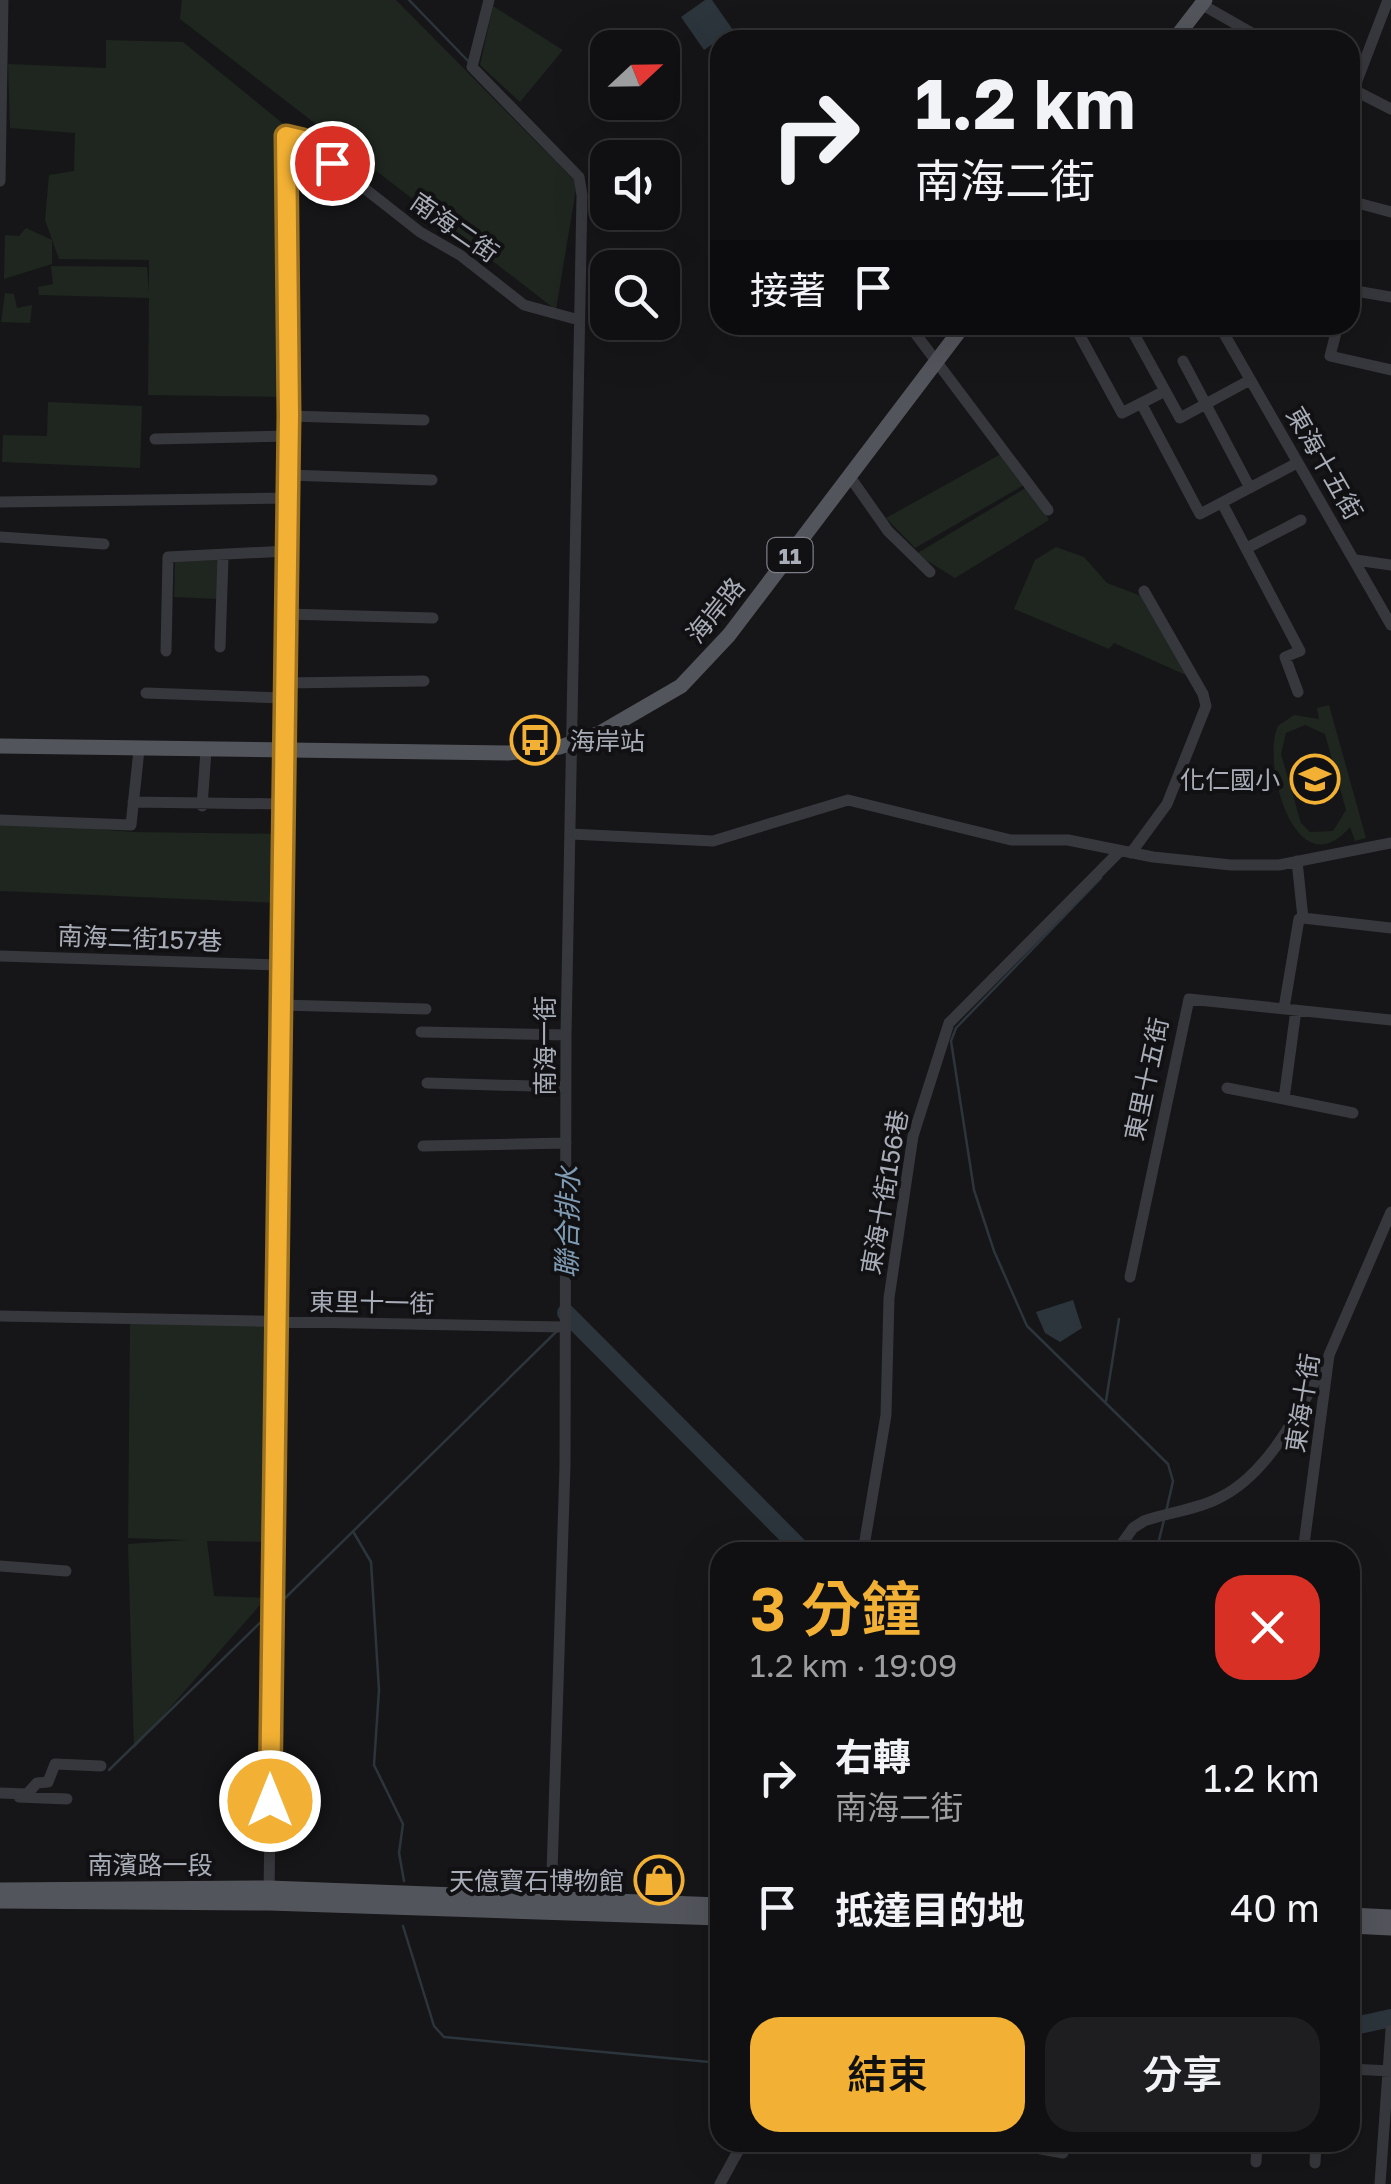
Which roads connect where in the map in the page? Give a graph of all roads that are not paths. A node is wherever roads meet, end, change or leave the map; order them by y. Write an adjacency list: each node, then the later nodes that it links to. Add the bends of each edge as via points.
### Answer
1 (3, 0): 11 (street)
2 (490, 0): 16 (street, 南海一街, via 472,67 477,77 580,179)
3 (1388, 0): 5 (street)
4 (1203, 2): 6 (main road); 7 (street)
5 (1386, 20): 8 (street)
6 (1182, 30)
7 (1248, 30)
8 (1360, 73)
9 (1360, 96): 10 (street)
10 (1391, 109)
11 (0, 182)
12 (1360, 204): 13 (street)
13 (1391, 212)
14 (1360, 292): 15 (street)
15 (1391, 297)
16 (579, 320): 30 (street, 南海二街, via 524,305 303,140 286,136); 63 (street, 南海一街)
17 (917, 335): 24 (street)
18 (957, 335): 24 (main road, 海岸路 / 11)
19 (1079, 335): 28 (street, via 1122,413)
20 (1134, 335): 27 (street)
21 (1225, 335): 26 (street, 東海十五街)
22 (1335, 335): 25 (street, via 1330,356)
23 (1183, 361): 29 (street)
24 (937, 362): 36 (main road, 海岸路 / 11); 42 (street)
25 (1391, 370)
26 (1250, 380): 29 (street); 34 (street, 東海十五街)
27 (1165, 391): 28 (street); 29 (street, via 1180,418)
28 (1141, 403): 41 (street, via 1200,514)
29 (1206, 404): 38 (street)
30 (289, 416): 31 (street); 32 (street, 南海二街)
31 (424, 420)
32 (289, 436): 33 (street); 35 (street, 南海二街)
33 (155, 439)
34 (1297, 462): 38 (street); 49 (street, 東海十五街)
35 (288, 475): 37 (street); 39 (street, 南海二街)
36 (850, 477): 51 (street, via 888,531); 63 (main road, 海岸路 / 11, via 704,663 648,709)
37 (432, 480)
38 (1250, 488): 41 (street)
39 (288, 498): 40 (street); 47 (street, 南海二街)
40 (0, 502)
41 (1222, 502): 46 (street)
42 (1048, 510)
43 (1301, 520): 46 (street)
44 (0, 537): 45 (street)
45 (104, 544)
46 (1246, 548): 61 (street, via 1300,651 1286,658)
47 (287, 552): 48 (street); 53 (street, 南海二街)
48 (223, 557): 56 (street); 57 (street, via 168,557)
49 (1356, 560): 50 (street); 55 (street, 東海十五街)
50 (1391, 564)
51 (930, 572)
52 (1144, 590): 74 (street, 東海十街156巷, via 1206,706 1168,804)
53 (286, 614): 54 (street); 59 (street, 南海二街)
54 (433, 618)
55 (1391, 625)
56 (220, 646)
57 (166, 652)
58 (424, 681): 59 (street)
59 (285, 682): 62 (street, 南海二街)
60 (146, 692): 62 (street)
61 (1298, 692)
62 (284, 698): 67 (street, 南海二街)
63 (574, 741): 67 (main road, 海岸路 / 11, via 508,753); 72 (street, 南海一街)
64 (0, 746): 65 (main road, 海岸路 / 11)
65 (138, 750): 66 (main road, 海岸路 / 11); 68 (street)
66 (206, 750): 67 (main road, 海岸路 / 11); 70 (street)
67 (284, 750): 69 (street, 南海二街)
68 (132, 802): 70 (street); 71 (street, via 132,825)
69 (284, 804): 70 (street); 79 (street, 南海二街)
70 (202, 806)
71 (0, 820)
72 (571, 834): 74 (street, via 712,841 862,800 1010,840 1068,840); 86 (street, 南海一街)
73 (1391, 843): 75 (street)
74 (1126, 852): 75 (street, via 1231,865); 100 (street, 東海十街156巷, via 949,1023 936,1055 913,1136 892,1280 886,1415)
75 (1297, 860): 76 (street)
76 (1303, 918): 77 (street); 82 (street)
77 (1391, 928)
78 (0, 956): 79 (street, 南海二街157巷)
79 (279, 965): 80 (street, 南海二街)
80 (281, 1005): 81 (street); 97 (street, 南海二街)
81 (426, 1009)
82 (1290, 1009): 84 (street, 東里十五街); 90 (street); 95 (street, 東里十五街, via 1202,998 1185,1004)
83 (1391, 1012): 84 (street)
84 (1390, 1020)
85 (422, 1032): 86 (street)
86 (566, 1035): 88 (street, 南海一街)
87 (427, 1083): 88 (street)
88 (566, 1087): 92 (street, 南海一街)
89 (1227, 1088): 90 (street)
90 (1284, 1098): 91 (street)
91 (1353, 1114)
92 (566, 1143): 93 (street); 98 (street, 南海一街)
93 (424, 1146)
94 (1391, 1212): 99 (street, 東海十街)
95 (1130, 1277)
96 (0, 1316): 97 (street, 東里十一街)
97 (274, 1323): 98 (street, 東里十一街); 109 (street, 南海二街)
98 (563, 1327): 112 (street, 南海一街)
99 (1329, 1355): 101 (street, via 1250,1476 1216,1500 1134,1528); 102 (street, 東海十街)
100 (865, 1542)
101 (1124, 1542)
102 (1305, 1542)
103 (0, 1566): 104 (street)
104 (66, 1571)
105 (101, 1766): 106 (street, via 55,1764 48,1782 37,1782 26,1794)
106 (0, 1794): 107 (street)
107 (67, 1799)
108 (0, 1890): 109 (main road, 南濱路一段)
109 (269, 1896): 110 (main road, 南濱路一段); 112 (main road, 南濱路一段)
110 (0, 1901)
111 (710, 1905): 112 (main road, 南濱路一段)
112 (551, 1907): 115 (main road, 南濱路一段)
113 (1360, 1915): 114 (main road)
114 (1391, 1916)
115 (710, 1917)
116 (1360, 1926): 117 (main road)
117 (1391, 1928)
118 (1391, 2030): 119 (street)
119 (1390, 2044): 121 (street)
120 (1360, 2070): 121 (street)
121 (1389, 2071): 130 (street)
122 (738, 2152): 129 (street)
123 (1057, 2152): 126 (street)
124 (1256, 2152): 127 (street)
125 (1316, 2152): 128 (street)
126 (1063, 2153)
127 (1256, 2162)
128 (1315, 2163)
129 (720, 2184)
130 (1380, 2184)

